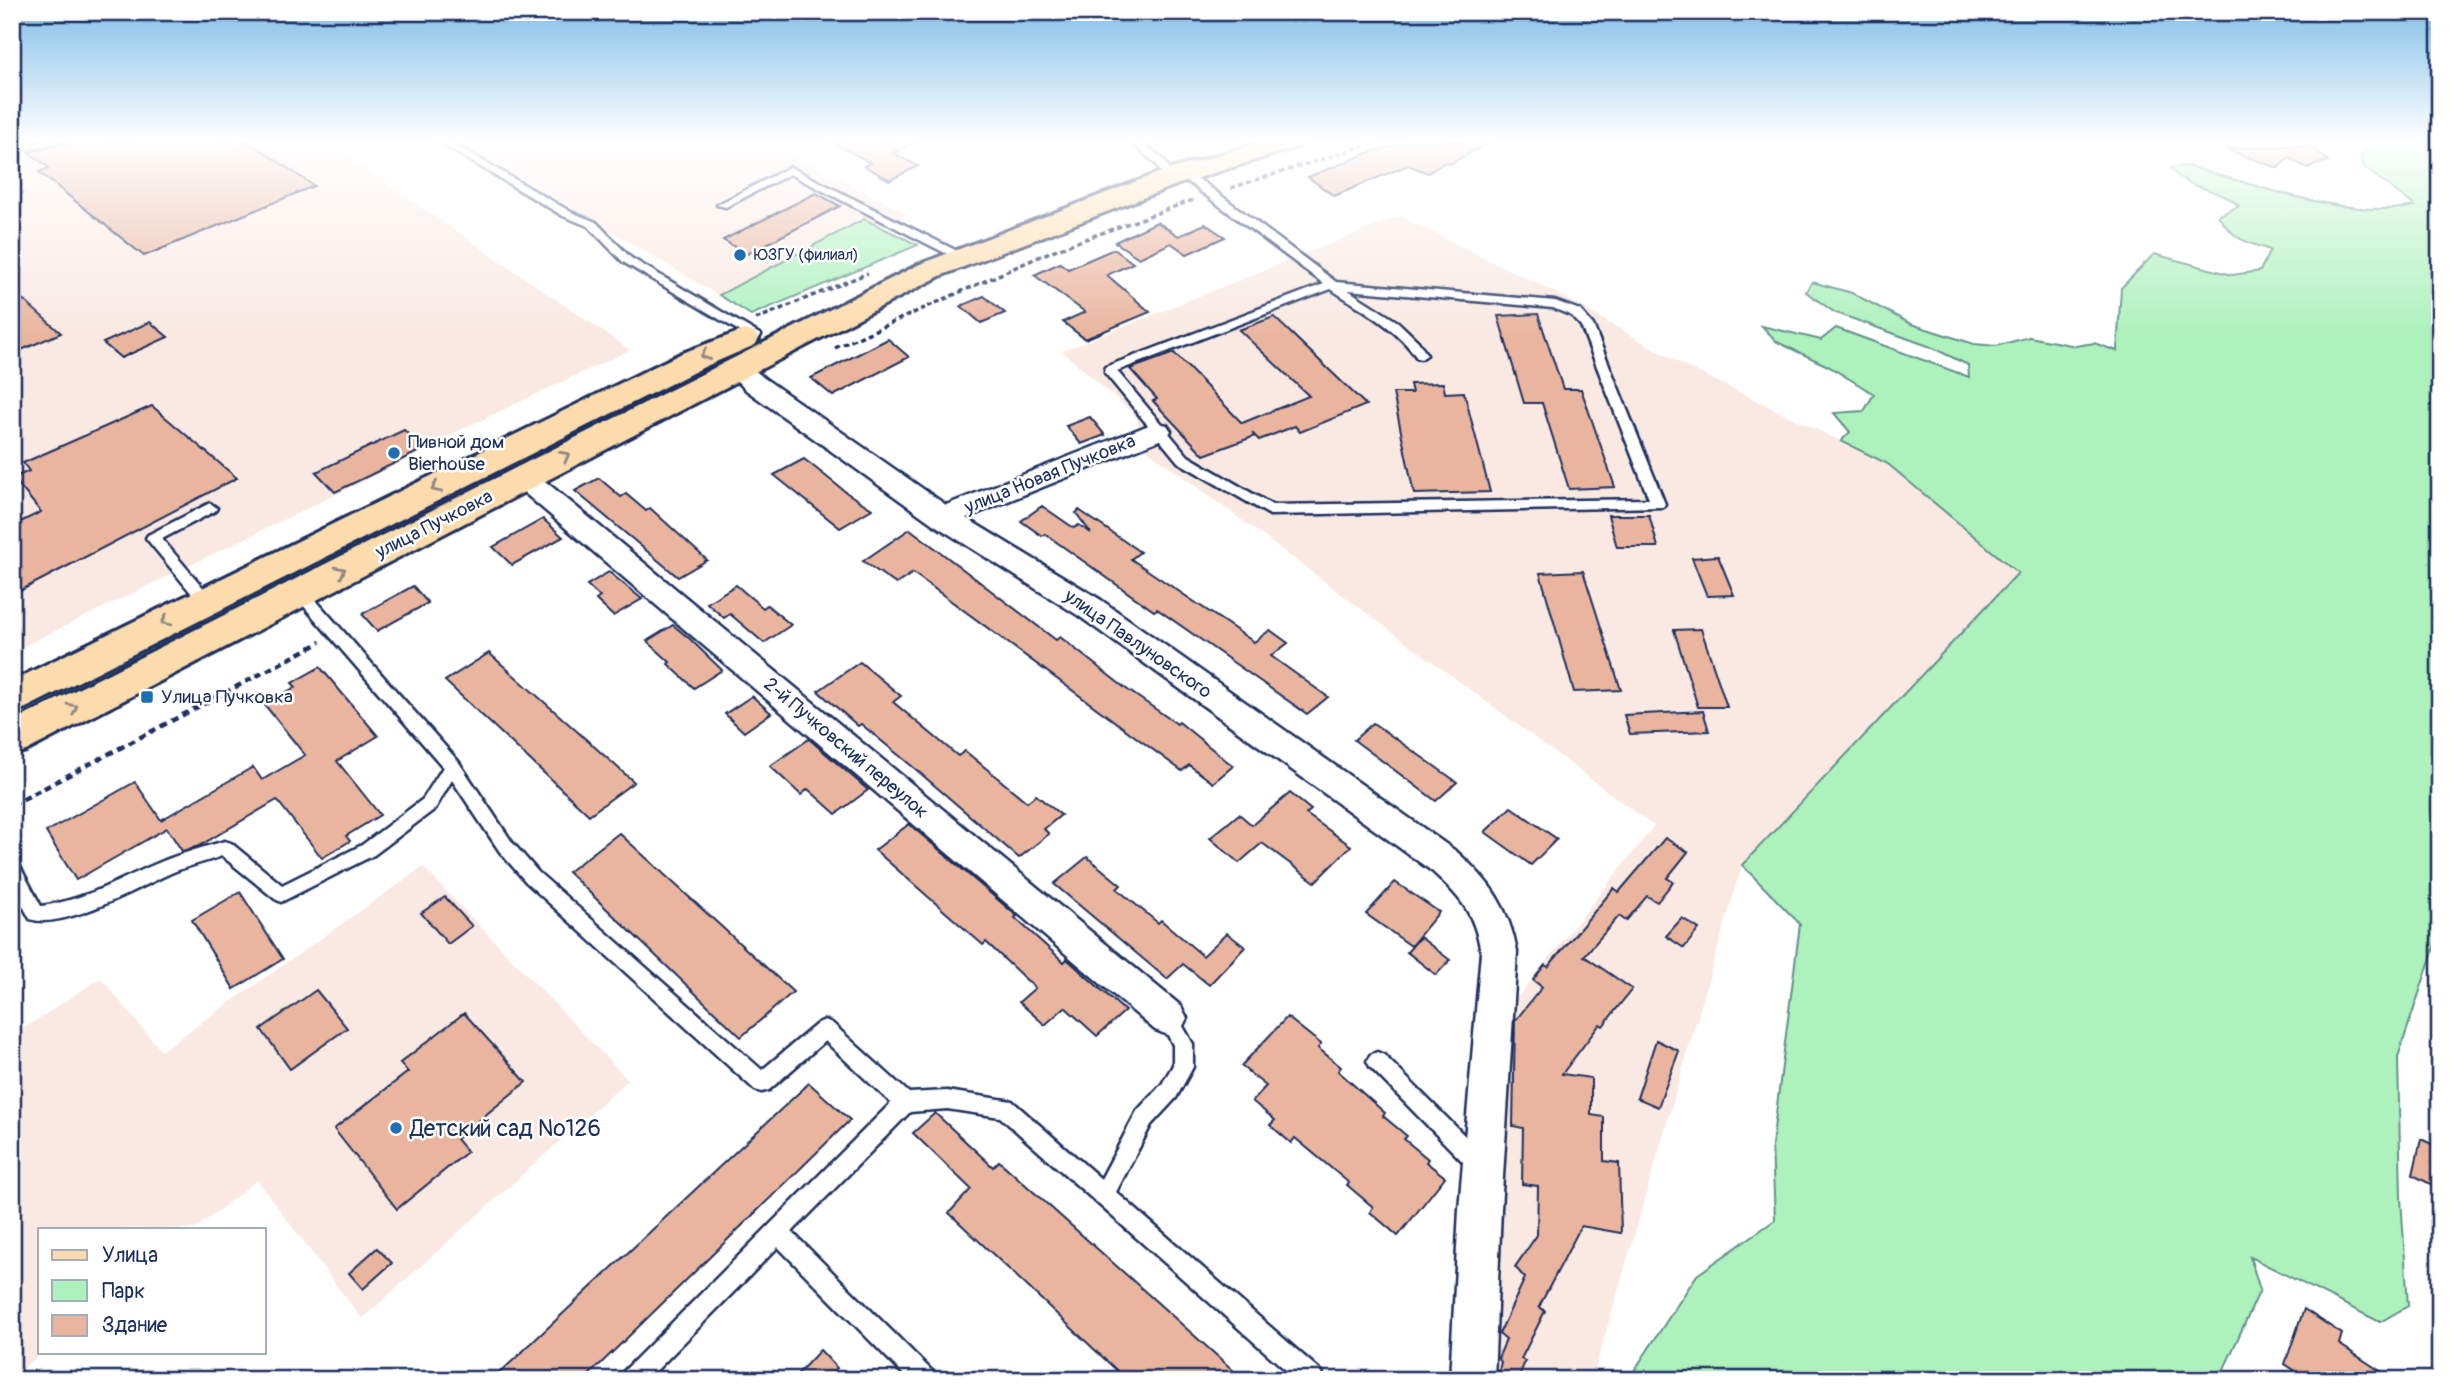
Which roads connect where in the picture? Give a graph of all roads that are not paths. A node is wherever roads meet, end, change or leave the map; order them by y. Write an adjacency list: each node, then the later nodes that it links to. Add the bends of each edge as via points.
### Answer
1 (553, 206): 7 (lane, via 592,225 627,260)
2 (861, 206): 5 (lane)
3 (1097, 206): 5 (main road, улица Пучковка)
4 (1229, 206): 6 (lane)
5 (961, 257): 7 (main road, улица Пучковка)
6 (1332, 285): 8 (lane, via 1402,332); 9 (lane, via 1109,370); 9 (lane, via 1555,305 1576,313 1587,325 1658,504 1270,510 1183,458)
7 (747, 350): 10 (main road, улица Пучковка, one-way to 7); 12 (street, улица Павлуновского, via 755,384); 13 (main road, улица Пучковка, one-way to 13, via 693,360)
8 (1421, 355)
9 (1158, 431): 12 (street, улица Новая Пучковка)
10 (524, 478): 14 (main road, улица Пучковка); 21 (street, 2-й Пучковский переулок)
11 (211, 508): 16 (lane, via 153,538)
12 (943, 517): 24 (street, улица Павлуновского, via 1090,608 1445,862 1476,889 1494,921 1499,952)
13 (367, 521): 14 (main road); 16 (main road, улица Пучковка)
14 (391, 545): 15 (main road, улица Пучковка, one-way to 14)
15 (300, 592): 18 (main road, улица Пучковка, one-way to 15); 19 (lane)
16 (206, 601): 17 (main road, улица Пучковка, one-way to 17)
17 (12, 698)
18 (12, 740)
19 (452, 766): 20 (lane, via 429,804 368,850 281,894 225,848 167,867 68,910 36,914); 23 (lane, via 506,847 533,877 762,1083 825,1029)
20 (12, 868)
21 (1168, 1018): 25 (lane, via 1183,1044 1183,1067 1170,1091 1144,1118)
22 (1377, 1061): 24 (lane)
23 (905, 1103): 25 (lane, via 947,1100 1005,1108); 26 (lane)
24 (1484, 1170): 30 (street, улица Павлуновского)
25 (1104, 1195): 29 (lane)
26 (778, 1232): 27 (lane); 28 (lane)
27 (631, 1380)
28 (925, 1380)
29 (1314, 1380)
30 (1472, 1380)

